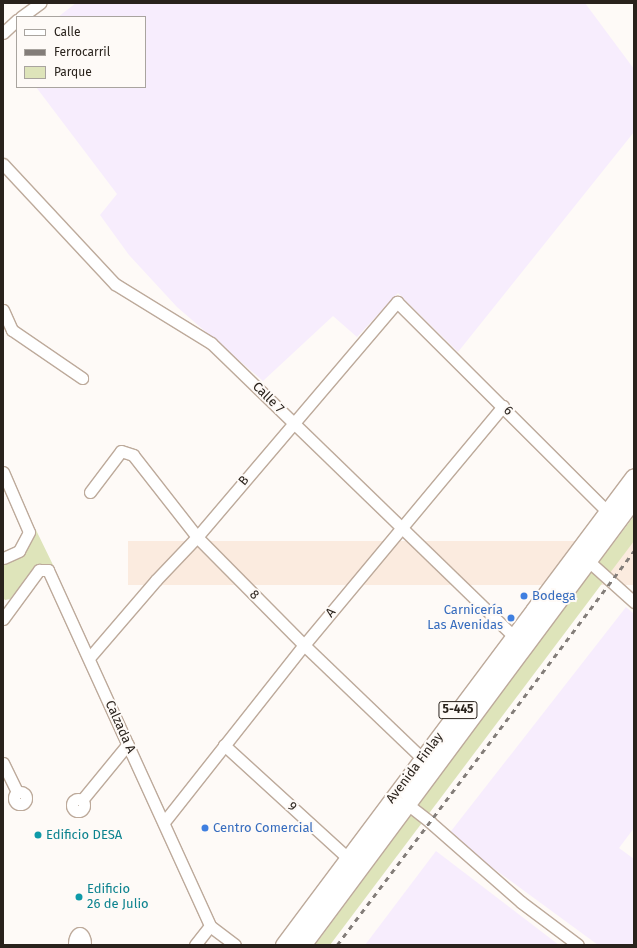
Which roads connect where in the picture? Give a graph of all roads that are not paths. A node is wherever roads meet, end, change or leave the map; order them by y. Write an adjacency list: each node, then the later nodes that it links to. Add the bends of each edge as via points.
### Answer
1 (40, 3): 2 (street)
2 (22, 16)
3 (16, 21): 4 (street)
4 (3, 33)
5 (3, 164): 10 (street, Calle 7, via 115,284 211,343)
6 (397, 302): 9 (street, 6); 10 (street, B)
7 (3, 310): 8 (street, via 12,330)
8 (82, 378)
9 (503, 406): 15 (street, 6); 16 (street, A)
10 (293, 422): 16 (street, Calle 7); 17 (street, B)
11 (3, 472): 19 (street, via 29,532 19,550)
12 (634, 477): 15 (highway, Avenida Finlay / 5-445)
13 (90, 492): 17 (street, 8, via 120,451 133,455)
14 (634, 498): 15 (highway, Avenida Finlay / 5-445)
15 (612, 516): 18 (highway, Avenida Finlay / 5-445)
16 (402, 528): 22 (street, Calle 7); 23 (street, A)
17 (197, 537): 23 (street, 8); 24 (street, B)
18 (583, 555): 20 (street); 22 (highway, Avenida Finlay / 5-445)
19 (3, 558)
20 (634, 602)
21 (4, 613): 24 (street, Calzada A, via 39,570 48,570)
22 (519, 641): 28 (highway, Avenida Finlay / 5-445)
23 (304, 645): 26 (street, A); 28 (street, 8)
24 (89, 658): 25 (street, Calzada A)
25 (128, 744): 31 (street); 32 (street, Calzada A)
26 (224, 746): 32 (street, A); 33 (street, 9)
27 (3, 763): 29 (street)
28 (427, 763): 30 (highway, Avenida Finlay / 5-445)
29 (17, 792)
30 (401, 799): 33 (highway, Avenida Finlay / 5-445); 39 (street, via 521,902)
31 (82, 800)
32 (164, 822): 34 (street, Calzada A)
33 (354, 864): 37 (highway, Avenida Finlay / 5-445); 38 (highway, Avenida Finlay / 5-445)
34 (210, 926): 35 (street); 36 (street)
35 (196, 945)
36 (235, 945)
37 (284, 945)
38 (302, 945)
39 (578, 945)

